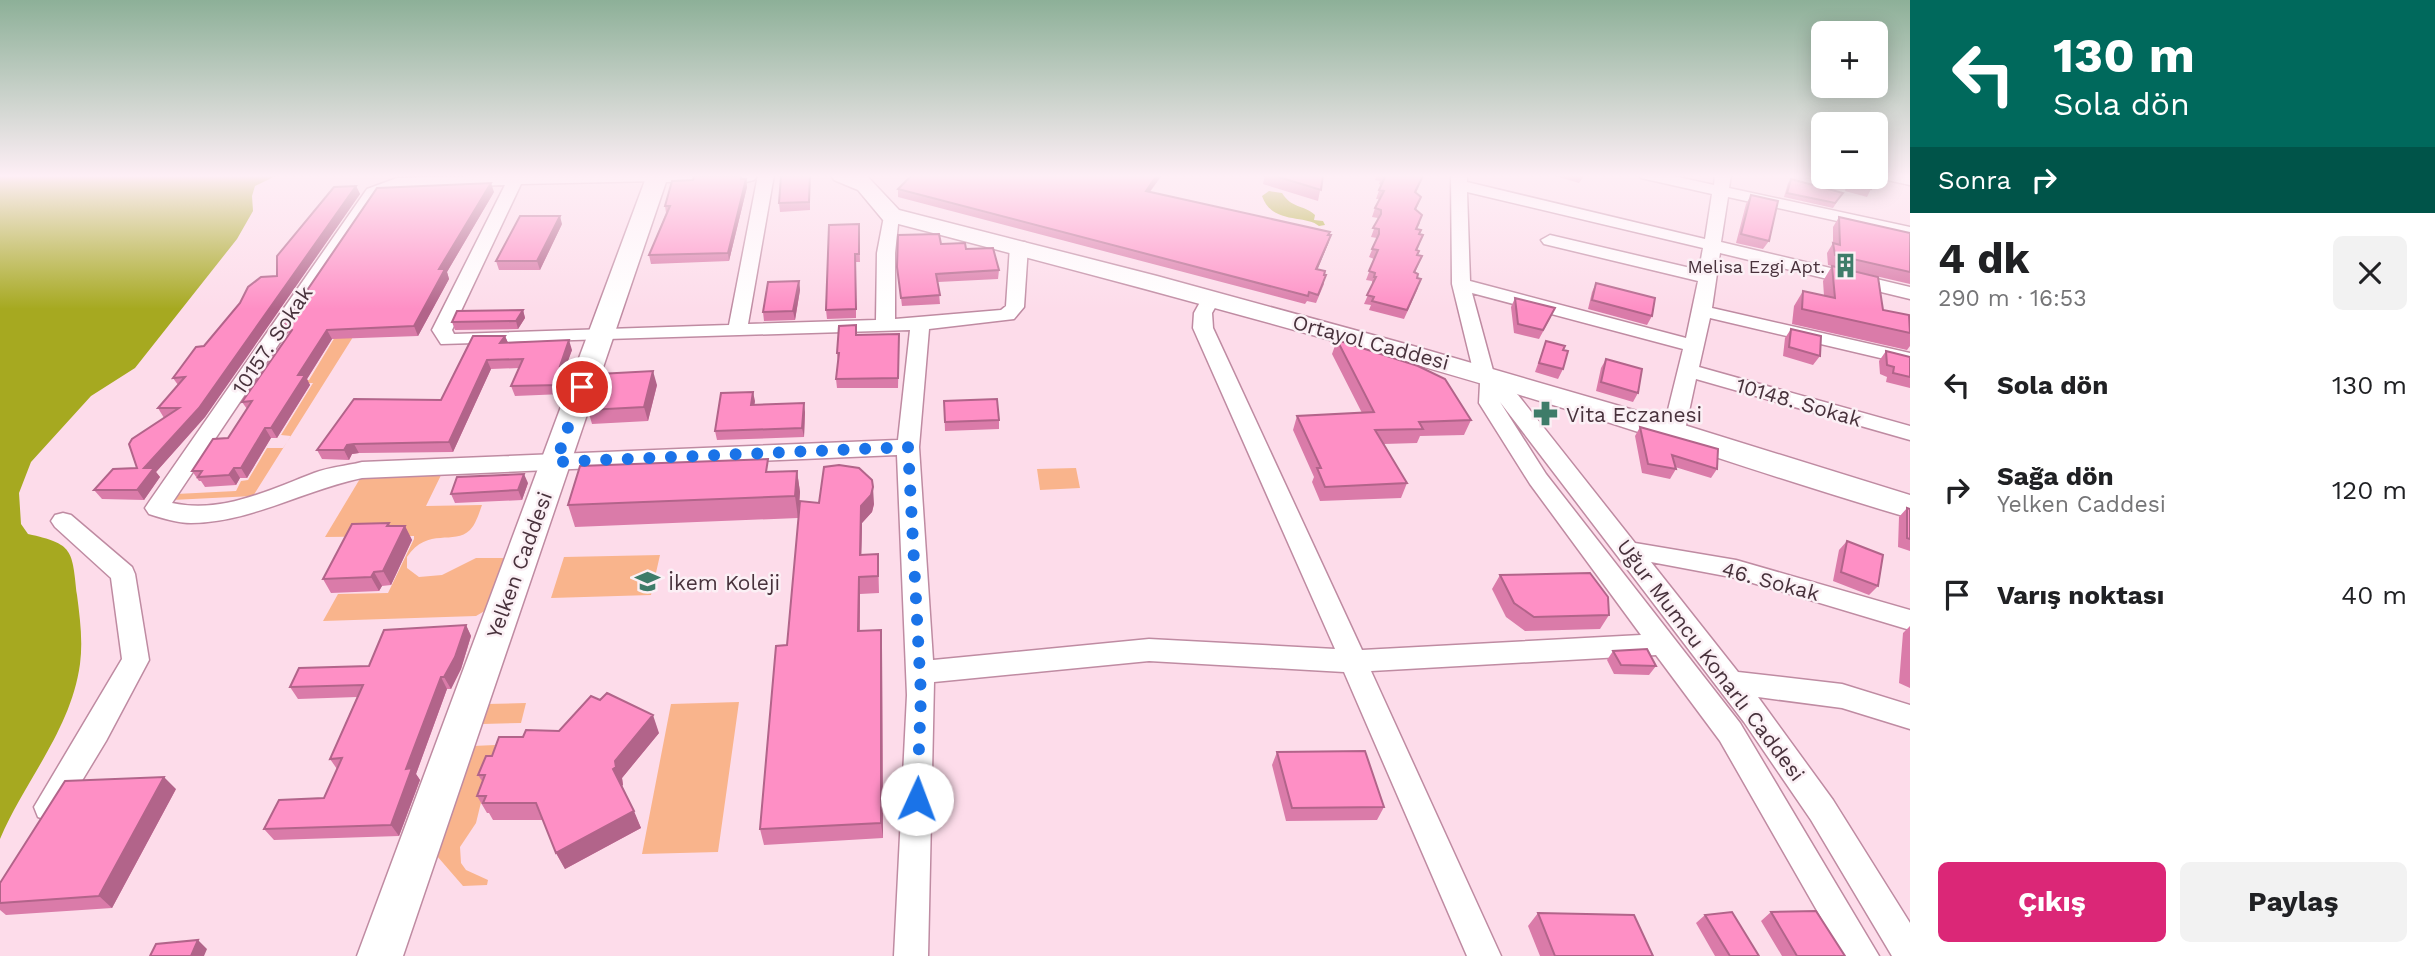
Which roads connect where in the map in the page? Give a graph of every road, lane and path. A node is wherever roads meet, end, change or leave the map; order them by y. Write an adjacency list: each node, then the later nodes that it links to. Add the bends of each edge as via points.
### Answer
1 (354, 220): 31 (street, 10157. Sokak, via 157,509 189,515 236,509 286,495 323,478 362,470)
2 (496, 220): 23 (street, via 442,330 443,337)
3 (642, 220): 23 (street, Yelken Caddesi)
4 (758, 220): 22 (street)
5 (890, 220): 21 (street)
6 (910, 220): 13 (street, Ortayol Caddesi)
7 (1460, 220): 16 (street, Uğur Mumcu Konarlı Caddesi)
8 (1610, 220): 14 (street)
9 (1717, 220): 14 (street)
10 (1862, 220): 11 (street)
11 (1910, 232)
12 (1550, 240): 15 (street)
13 (1019, 246): 18 (street, Ortayol Caddesi); 20 (street, via 1015,307 1007,315)
14 (1713, 247): 15 (street); 17 (street)
15 (1708, 278): 19 (street)
16 (1461, 284): 24 (street); 27 (street, Uğur Mumcu Konarlı Caddesi)
17 (1910, 293)
18 (1211, 299): 27 (street, Ortayol Caddesi); 37 (street, via 1203,313 1203,328)
19 (1702, 311): 24 (street); 25 (street)
20 (920, 324): 21 (street); 30 (street)
21 (885, 325): 22 (street)
22 (737, 331): 23 (street)
23 (599, 337): 31 (street, Yelken Caddesi)
24 (1694, 346): 26 (street)
25 (1910, 359)
26 (1689, 371): 28 (street); 29 (street, 10148. Sokak)
27 (1487, 378): 28 (street, Ortayol Caddesi); 34 (street, Uğur Mumcu Konarlı Caddesi, via 1511,400); 36 (street, Uğur Mumcu Konarlı Caddesi, via 1490,403 1538,479)
28 (1674, 430): 32 (street, Ortayol Caddesi)
29 (1910, 433)
30 (908, 447): 31 (street); 38 (street)
31 (556, 462): 43 (street, Yelken Caddesi)
32 (1910, 507)
33 (63, 521): 41 (street, via 123,574 136,660)
34 (1630, 551): 35 (street, 46. Sokak, via 1775,579); 39 (street, Uğur Mumcu Konarlı Caddesi)
35 (1910, 621)
36 (1663, 644): 37 (street); 46 (street, Uğur Mumcu Konarlı Caddesi, via 1730,732)
37 (1351, 661): 38 (street, via 1149,649); 45 (street)
38 (920, 672): 44 (street)
39 (1732, 683): 40 (street, via 1842,696); 42 (street, Uğur Mumcu Konarlı Caddesi, via 1822,810)
40 (1910, 716)
41 (37, 825)
42 (1910, 954)
43 (380, 956)
44 (911, 956)
45 (1484, 956)
46 (1862, 956)

